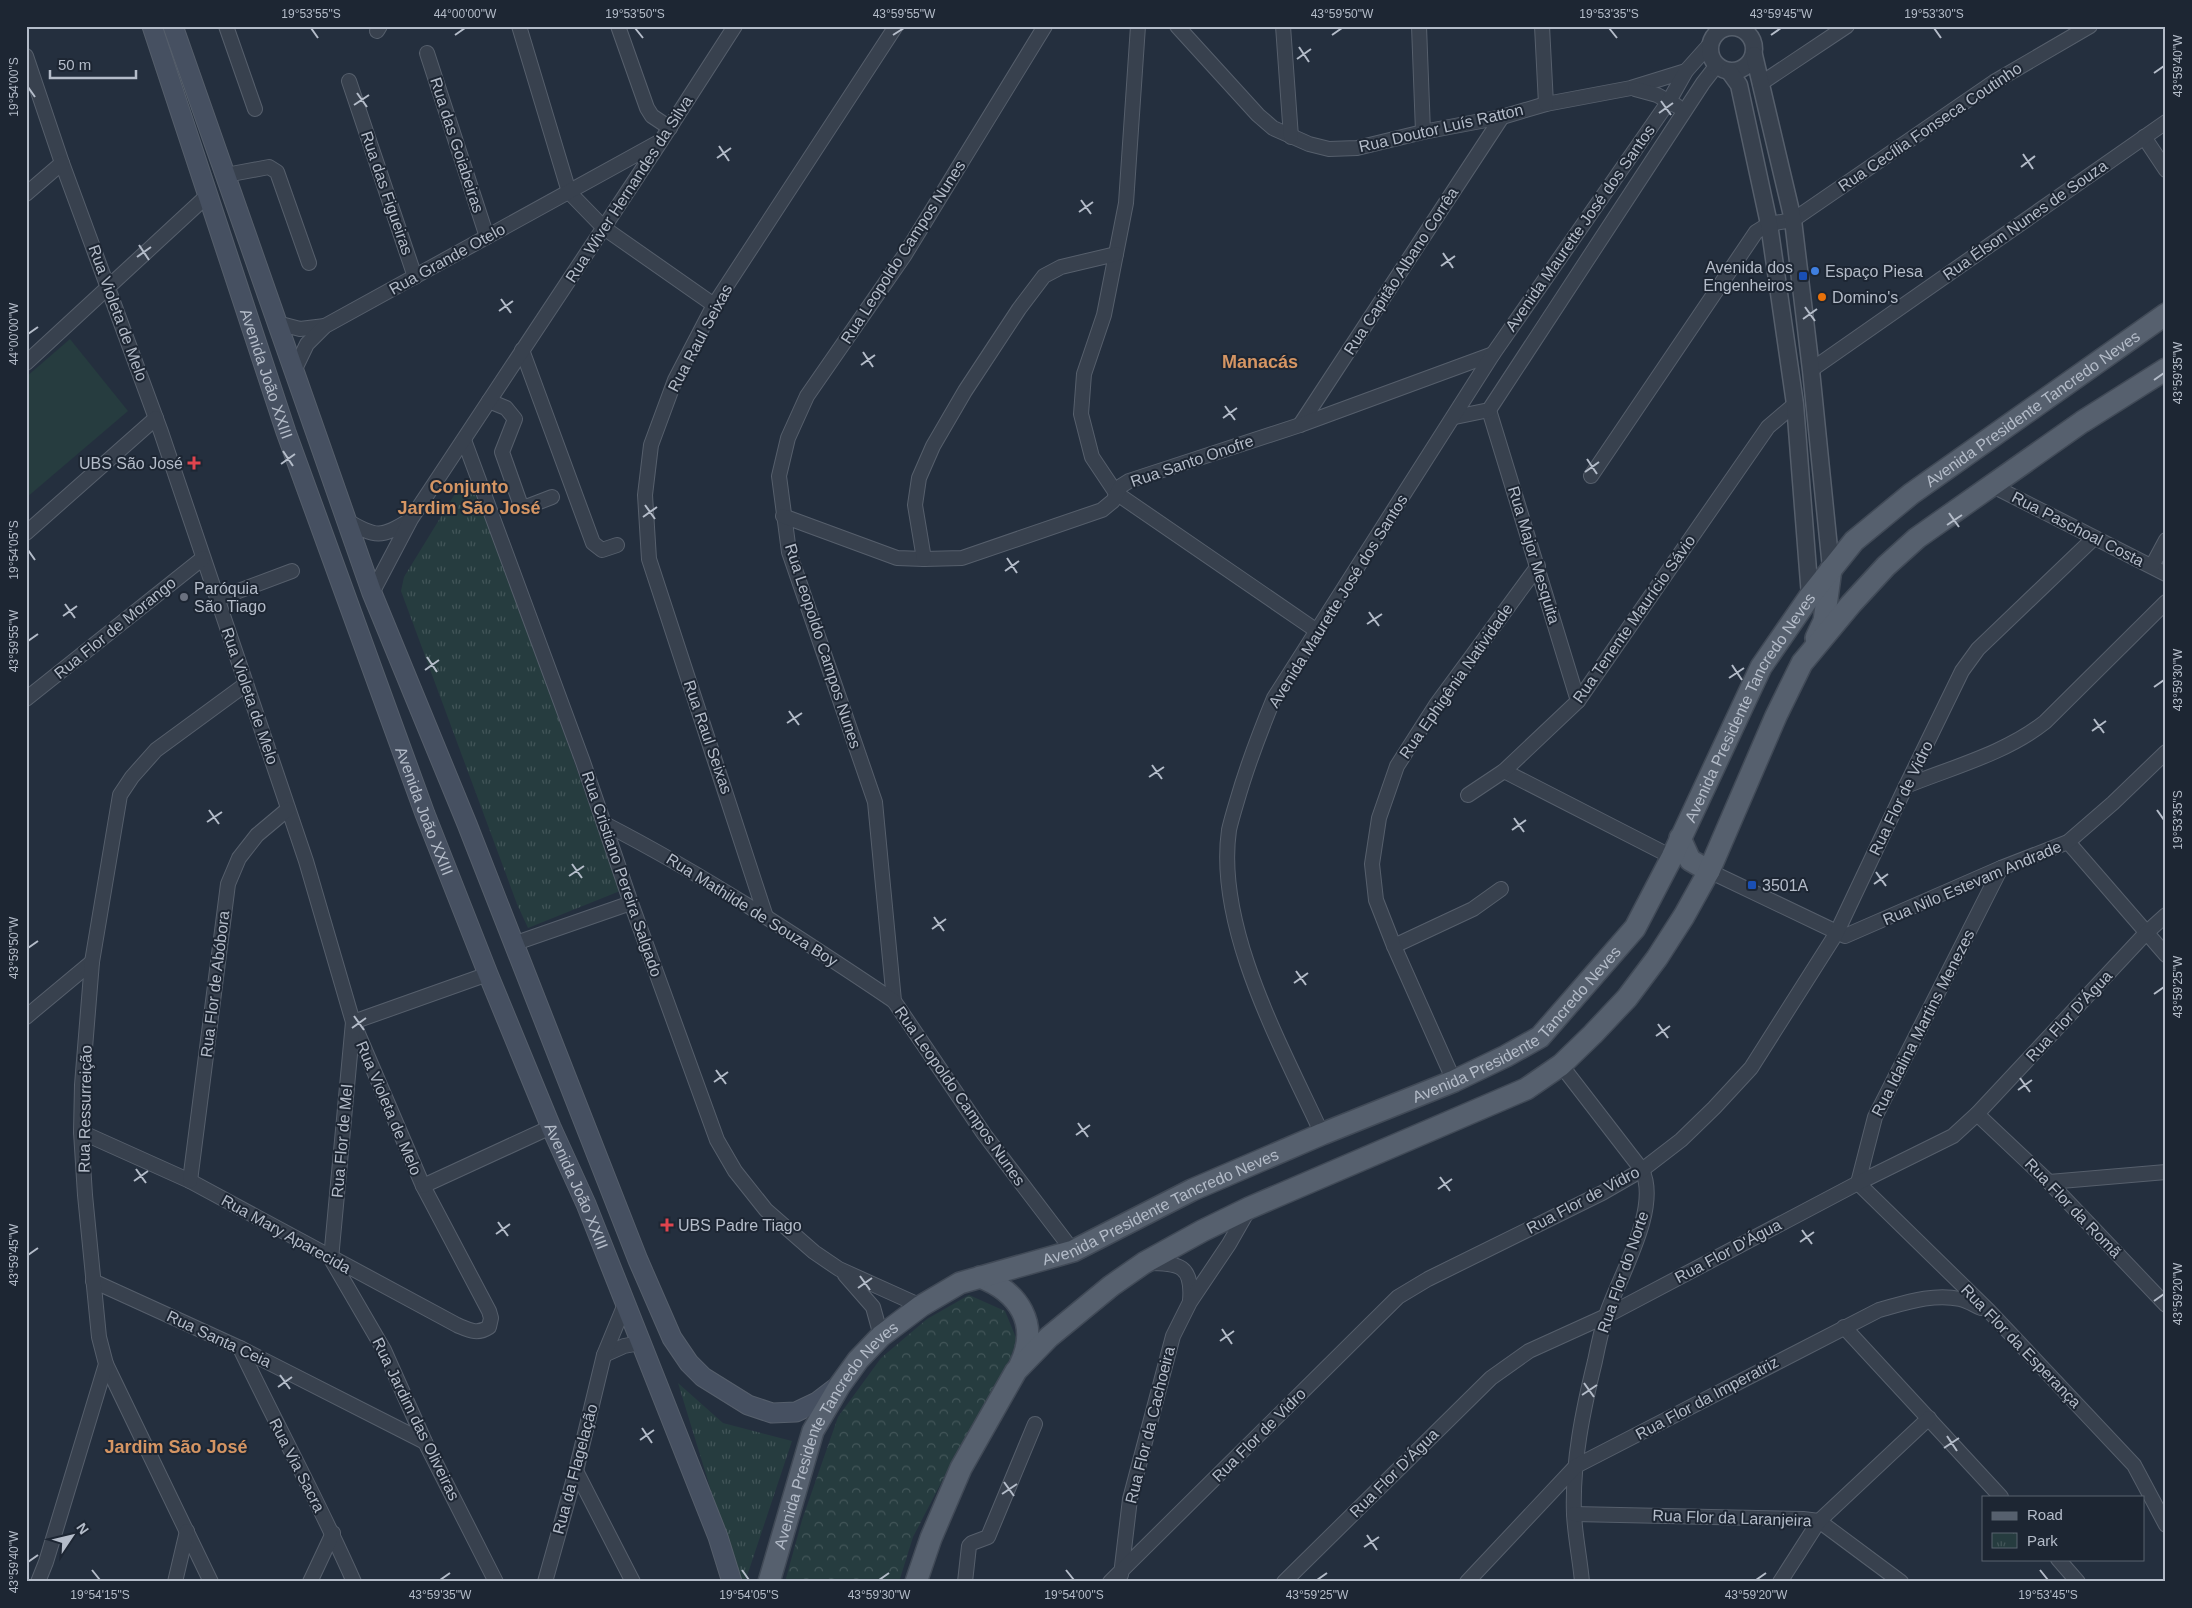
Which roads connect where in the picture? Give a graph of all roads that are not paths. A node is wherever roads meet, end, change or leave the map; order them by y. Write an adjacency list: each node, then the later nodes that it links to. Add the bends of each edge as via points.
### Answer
1 (152, 26): 43 (main road, Avenida João XXIII)
2 (173, 26): 40 (main road, Avenida João XXIII)
3 (226, 26): 29 (street)
4 (519, 26): 41 (street)
5 (618, 26): 33 (street, via 647,108 652,116)
6 (735, 26): 33 (street, Rua Wiver Hernandes da Silva)
7 (896, 26): 52 (street, Rua Raul Seixas)
8 (1045, 26): 73 (street, Rua Leopoldo Campos Nunes, via 904,256 807,396 788,438 780,476)
9 (1138, 26): 48 (street, via 1126,203)
10 (1177, 26): 35 (street, Rua Doutor Luís Ratton, via 1258,115)
11 (1284, 26): 35 (street)
12 (1419, 26): 34 (street)
13 (1542, 26): 28 (street)
14 (1847, 26): 25 (street)
15 (2090, 26): 44 (street, Rua Cecília Fonseca Coutinho, via 1994,82)
16 (1721, 28): 17 (street); 18 (street)
17 (1747, 30): 20 (street, via 1754,45)
18 (1711, 43): 22 (street, via 1712,59); 23 (street, Avenida Maurette José dos Santos)
19 (427, 53): 47 (street, Rua das Goiabeiras)
20 (1754, 55): 22 (street, via 1747,66 1735,71); 25 (street)
21 (26, 56): 38 (street, Rua Violeta de Melo)
22 (1723, 68): 30 (street, Avenida Maurette José dos Santos, via 1703,82); 45 (street, via 1739,85)
23 (1686, 71): 26 (street, Rua Doutor Luís Ratton); 27 (street, Avenida Maurette José dos Santos)
24 (349, 81): 50 (street, Rua das Figueiras)
25 (1760, 84): 44 (street)
26 (1631, 88): 27 (street, Rua Doutor Luís Ratton); 28 (street, Rua Doutor Luís Ratton)
27 (1669, 101): 30 (street, Rua Doutor Luís Ratton); 57 (street, Avenida Maurette José dos Santos)
28 (1546, 104): 31 (street, Rua Doutor Luís Ratton)
29 (255, 109)
30 (1685, 110): 64 (street, Avenida Maurette José dos Santos)
31 (1502, 117): 34 (street, Rua Doutor Luís Ratton); 67 (street, Rua Capitão Albano Corrêa)
32 (2166, 122): 36 (street, Rua Élson Nunes de Souza)
33 (670, 128): 37 (street, Rua Wiver Hernandes da Silva)
34 (1423, 132): 35 (street, Rua Doutor Luís Ratton, via 1356,148 1329,148)
35 (1290, 137)
36 (2144, 137): 39 (street); 60 (street, Rua Élson Nunes de Souza)
37 (662, 141): 41 (street, Rua Grande Otelo); 46 (street, Rua Wiver Hernandes da Silva)
38 (62, 163): 42 (street); 51 (street, Rua Violeta de Melo)
39 (2166, 170)
40 (226, 175): 49 (street, via 269,166 274,168); 54 (main road, Avenida João XXIII)
41 (569, 192): 46 (street); 47 (street, Rua Grande Otelo)
42 (26, 194)
43 (209, 194): 51 (street); 116 (main road, Avenida João XXIII, via 286,432 425,814)
44 (1793, 220): 45 (street, Rua Cecília Fonseca Coutinho); 60 (street)
45 (1769, 224): 63 (street); 69 (street, via 1756,232 1744,247)
46 (604, 228): 52 (street); 56 (street, Rua Wiver Hernandes da Silva)
47 (487, 237): 50 (street, Rua Grande Otelo)
48 (1116, 254): 71 (street, via 1104,315 1084,374 1081,414 1092,457); 81 (street, via 1061,267 1044,276 964,391 919,478 915,505)
49 (309, 263)
50 (415, 277): 55 (street, Rua Grande Otelo)
51 (108, 288): 58 (street); 66 (street, Rua Violeta de Melo)
52 (714, 305): 109 (street, Rua Raul Seixas, via 675,380 651,445 645,495 649,559)
53 (2166, 314): 84 (main road, Avenida Presidente Tancredo Neves, via 1910,494 1854,541)
54 (277, 323): 55 (street, Rua Grande Otelo, via 300,329); 61 (main road, Avenida João XXIII)
55 (325, 326): 61 (street, Rua Grande Otelo, via 306,344)
56 (522, 350): 62 (street, Rua Wiver Hernandes da Silva); 79 (street, via 593,543 602,550)
57 (1493, 354): 65 (street, Avenida Maurette José dos Santos); 67 (street, Rua Santo Onofre)
58 (26, 363)
59 (2166, 369): 70 (main road, Avenida Presidente Tancredo Neves)
60 (1811, 370): 84 (street)
61 (294, 372): 75 (main road, Avenida João XXIII)
62 (490, 401): 68 (street, Rua Wiver Hernandes da Silva); 72 (street, via 506,408 515,420 502,452 520,503 526,507)
63 (1795, 404): 88 (street); 95 (street, Rua Tenente Maurício Sávio, via 1768,427)
64 (1489, 410): 65 (street); 82 (street, Rua Major Mesquita)
65 (1455, 417): 91 (street, Avenida Maurette José dos Santos)
66 (156, 418): 76 (street); 80 (street, Rua Violeta de Melo)
67 (1300, 425): 71 (street, Rua Santo Onofre, via 1129,481)
68 (464, 440): 74 (street, Rua Wiver Hernandes da Silva); 101 (street, Rua Cristiano Pereira Salgado)
69 (1591, 476)
70 (1990, 485): 77 (street, Rua Paschoal Costa); 92 (main road, Avenida Presidente Tancredo Neves, via 1917,538 1886,566)
71 (1116, 493): 81 (street, Rua Santo Onofre, via 1113,501 1102,510 962,558); 91 (street)
72 (552, 497)
73 (784, 516): 81 (street, Rua Santo Onofre, via 897,558); 117 (street, Rua Leopoldo Campos Nunes, via 789,552 876,802)
74 (411, 519): 75 (street, Rua Wiver Hernandes da Silva, via 380,534 368,534); 87 (street, Rua Wiver Hernandes da Silva)
75 (346, 520): 87 (main road, Avenida João XXIII)
76 (26, 533)
77 (2094, 538): 83 (street, Rua Paschoal Costa); 98 (street, Rua Flor de Vidro, via 1978,649 1962,672)
78 (2166, 540): 83 (street)
79 (617, 545)
80 (203, 558): 89 (street, Rua Violeta de Melo); 94 (street, Rua Flor de Morango)
81 (924, 559)
82 (1538, 566): 95 (street, Rua Major Mesquita); 113 (street, Rua Ephigênia Natividade, via 1436,706 1397,766 1379,818 1372,864 1376,900)
83 (2152, 566): 86 (street, Rua Paschoal Costa)
84 (1831, 568): 88 (main road, Avenida Presidente Tancredo Neves); 92 (main road, via 1824,621)
85 (292, 571): 89 (street)
86 (2166, 574)
87 (372, 593): 112 (main road, Avenida João XXIII)
88 (1810, 596): 103 (main road, Avenida Presidente Tancredo Neves, via 1761,667)
89 (217, 599): 93 (street, Rua Violeta de Melo)
90 (2166, 602): 98 (street, via 2028,735)
91 (1317, 631): 125 (street, Avenida Maurette José dos Santos, via 1274,698 1256,741 1229,830 1228,867 1234,921 1254,985)
92 (1802, 663): 105 (main road, Avenida Presidente Tancredo Neves)
93 (246, 684): 100 (street, Rua Violeta de Melo); 115 (street, Rua Ressurreição, via 156,750 120,795)
94 (26, 699)
95 (1578, 701): 97 (street, Rua Tenente Maurício Sávio)
96 (2166, 752): 102 (street, Rua Nilo Estevam Andrade)
97 (1504, 771): 99 (street, Rua Tenente Maurício Sávio); 103 (street)
98 (1906, 786): 111 (street, Rua Flor de Vidro)
99 (1468, 795)
100 (288, 810): 119 (street, Rua Violeta de Melo); 128 (street, Rua Flor de Abóbora, via 257,835 239,858 228,884)
101 (605, 824): 107 (street, Rua Cristiano Pereira Salgado); 109 (street, Rua Mathilde de Souza Boy, via 666,856)
102 (2068, 842): 104 (street, Rua Nilo Estevam Andrade); 110 (street)
103 (1676, 848): 105 (main road); 121 (main road, Avenida Presidente Tancredo Neves, via 1635,928 1540,1037)
104 (2001, 868): 111 (street, Rua Nilo Estevam Andrade, via 1858,932 1845,936); 130 (street, Rua Idalina Martins Menezes, via 1875,1117)
105 (1709, 871): 111 (street); 120 (main road, Avenida Presidente Tancredo Neves, via 1684,916 1627,998)
106 (1501, 889): 113 (street, via 1473,908)
107 (631, 903): 112 (street); 138 (street, Rua Cristiano Pereira Salgado, via 717,1140 735,1171 766,1210)
108 (2166, 916): 110 (street, Rua Flor D'Água)
109 (766, 917): 117 (street, Rua Mathilde de Souza Boy)
110 (2146, 933): 114 (street); 122 (street, Rua Flor D'Água)
111 (1836, 934): 126 (street, Rua Flor de Vidro, via 1751,1068 1681,1140)
112 (513, 944): 136 (main road, Avenida João XXIII)
113 (1394, 946): 121 (street, Rua Ephigênia Natividade)
114 (2166, 955)
115 (92, 962): 118 (street); 124 (street, Rua Ressurreição)
116 (488, 974): 119 (street); 123 (main road, Avenida João XXIII)
117 (894, 1002): 133 (street, Rua Leopoldo Campos Nunes, via 984,1134)
118 (26, 1017)
119 (353, 1022): 131 (street, Rua Violeta de Melo); 134 (street, Rua Flor de Mel)
120 (1561, 1065): 126 (street); 132 (main road, Avenida Presidente Tancredo Neves, via 1526,1089)
121 (1454, 1081): 125 (main road, Avenida Presidente Tancredo Neves)
122 (1977, 1114): 129 (street, Rua Flor da Romã); 130 (street, Rua Flor D'Água, via 1953,1136)
123 (551, 1127): 131 (street); 135 (main road, Avenida João XXIII)
124 (81, 1132): 128 (street, Rua Mary Aparecida); 140 (street, Rua Ressurreição)
125 (1322, 1134): 133 (main road, Avenida Presidente Tancredo Neves, via 1192,1190)
126 (1642, 1170): 146 (street, Rua Flor do Norte, via 1646,1206 1630,1258); 168 (street, Rua Flor de Vidro, via 1398,1297)
127 (2166, 1172): 129 (street)
128 (190, 1181): 134 (street, Rua Mary Aparecida)
129 (2049, 1182): 143 (street, Rua Flor da Romã)
130 (1858, 1183): 145 (street, Rua Flor da Esperança); 146 (street, Rua Flor D'Água)
131 (423, 1186): 147 (street, Rua Violeta de Melo, via 489,1311)
132 (1250, 1208): 137 (main road, Avenida Presidente Tancredo Neves); 141 (street, Rua Flor da Cachoeira)
133 (1073, 1251): 139 (main road, Avenida Presidente Tancredo Neves)
134 (331, 1259): 147 (street, Rua Mary Aparecida, via 471,1331 482,1332); 158 (street, Rua Jardim das Oliveiras, via 384,1350)
135 (608, 1260): 136 (main road, via 624,1268); 142 (main road, Avenida João XXIII)
136 (638, 1260): 155 (main road, Avenida João XXIII, via 680,1351 702,1377 726,1392 748,1405 772,1413 796,1412 818,1402)
137 (1144, 1263): 141 (street, via 1170,1263 1185,1270 1191,1284); 154 (main road, Avenida Presidente Tancredo Neves, via 1049,1336)
138 (839, 1269): 144 (street, Rua Cristiano Pereira Salgado); 149 (street, Rua Cristiano Pereira Salgado, via 873,1307)
139 (980, 1277): 144 (main road, Avenida Presidente Tancredo Neves, via 960,1284); 154 (main road, via 1008,1292 1026,1316 1028,1338)
140 (93, 1281): 151 (street, Rua Santa Ceia); 153 (street, Rua Ressurreição, via 99,1336)
141 (1190, 1302): 168 (street, Rua Flor da Cachoeira, via 1173,1336 1130,1499)
142 (625, 1304): 150 (main road, Avenida João XXIII); 152 (street, Rua da Flagelação)
143 (2166, 1305)
144 (921, 1306): 149 (main road, Avenida Presidente Tancredo Neves)
145 (1989, 1311): 148 (street, Rua Flor da Imperatriz, via 1961,1299 1941,1297 1914,1300 1879,1310); 164 (street, Rua Flor da Esperança, via 2134,1465)
146 (1606, 1316): 159 (street, Rua Flor do Norte, via 1584,1406); 182 (street, Rua Flor D'Água, via 1529,1351 1491,1378)
147 (489, 1327)
148 (1844, 1327): 156 (street); 159 (street, Rua Flor da Imperatriz)
149 (881, 1336): 155 (main road, Avenida Presidente Tancredo Neves)
150 (640, 1343): 152 (street); 177 (main road, Avenida João XXIII, via 718,1537)
151 (240, 1348): 158 (street, Rua Santa Ceia); 166 (street, Rua Via Sacra)
152 (604, 1355): 160 (street, Rua da Flagelação)
153 (106, 1364): 165 (street, Rua Ressurreição); 169 (street)
154 (1016, 1371): 179 (main road, Avenida Presidente Tancredo Neves, via 961,1468)
155 (840, 1384): 178 (main road, Avenida Presidente Tancredo Neves, via 813,1431)
156 (1929, 1418): 161 (street); 163 (street)
157 (1035, 1424): 180 (street, via 988,1537 969,1546)
158 (425, 1442): 174 (street, Rua Jardim das Oliveiras)
159 (1576, 1466): 162 (street, Rua Flor do Norte); 183 (street, Rua Flor da Imperatriz)
160 (576, 1471): 175 (street, Rua da Flagelação); 176 (street)
161 (2000, 1496)
162 (1574, 1514): 163 (street, Rua Flor da Laranjeira); 184 (street, Rua Flor do Norte)
163 (1819, 1521): 185 (street); 186 (street, Rua Flor da Laranjeira)
164 (2166, 1525)
165 (187, 1531): 170 (street); 171 (street, Rua Ressurreição)
166 (333, 1534): 172 (street); 173 (street, Rua Via Sacra)
167 (2059, 1560): 187 (street)
168 (1121, 1576): 181 (street, Rua Flor de Vidro)
169 (38, 1582)
170 (175, 1582)
171 (211, 1582)
172 (310, 1582)
173 (354, 1582)
174 (496, 1582)
175 (545, 1582)
176 (633, 1582)
177 (732, 1582)
178 (770, 1582)
179 (916, 1582)
180 (965, 1582)
181 (1110, 1582)
182 (1284, 1582)
183 (1467, 1582)
184 (1582, 1582)
185 (1780, 1582)
186 (1900, 1582)
187 (2078, 1582)

